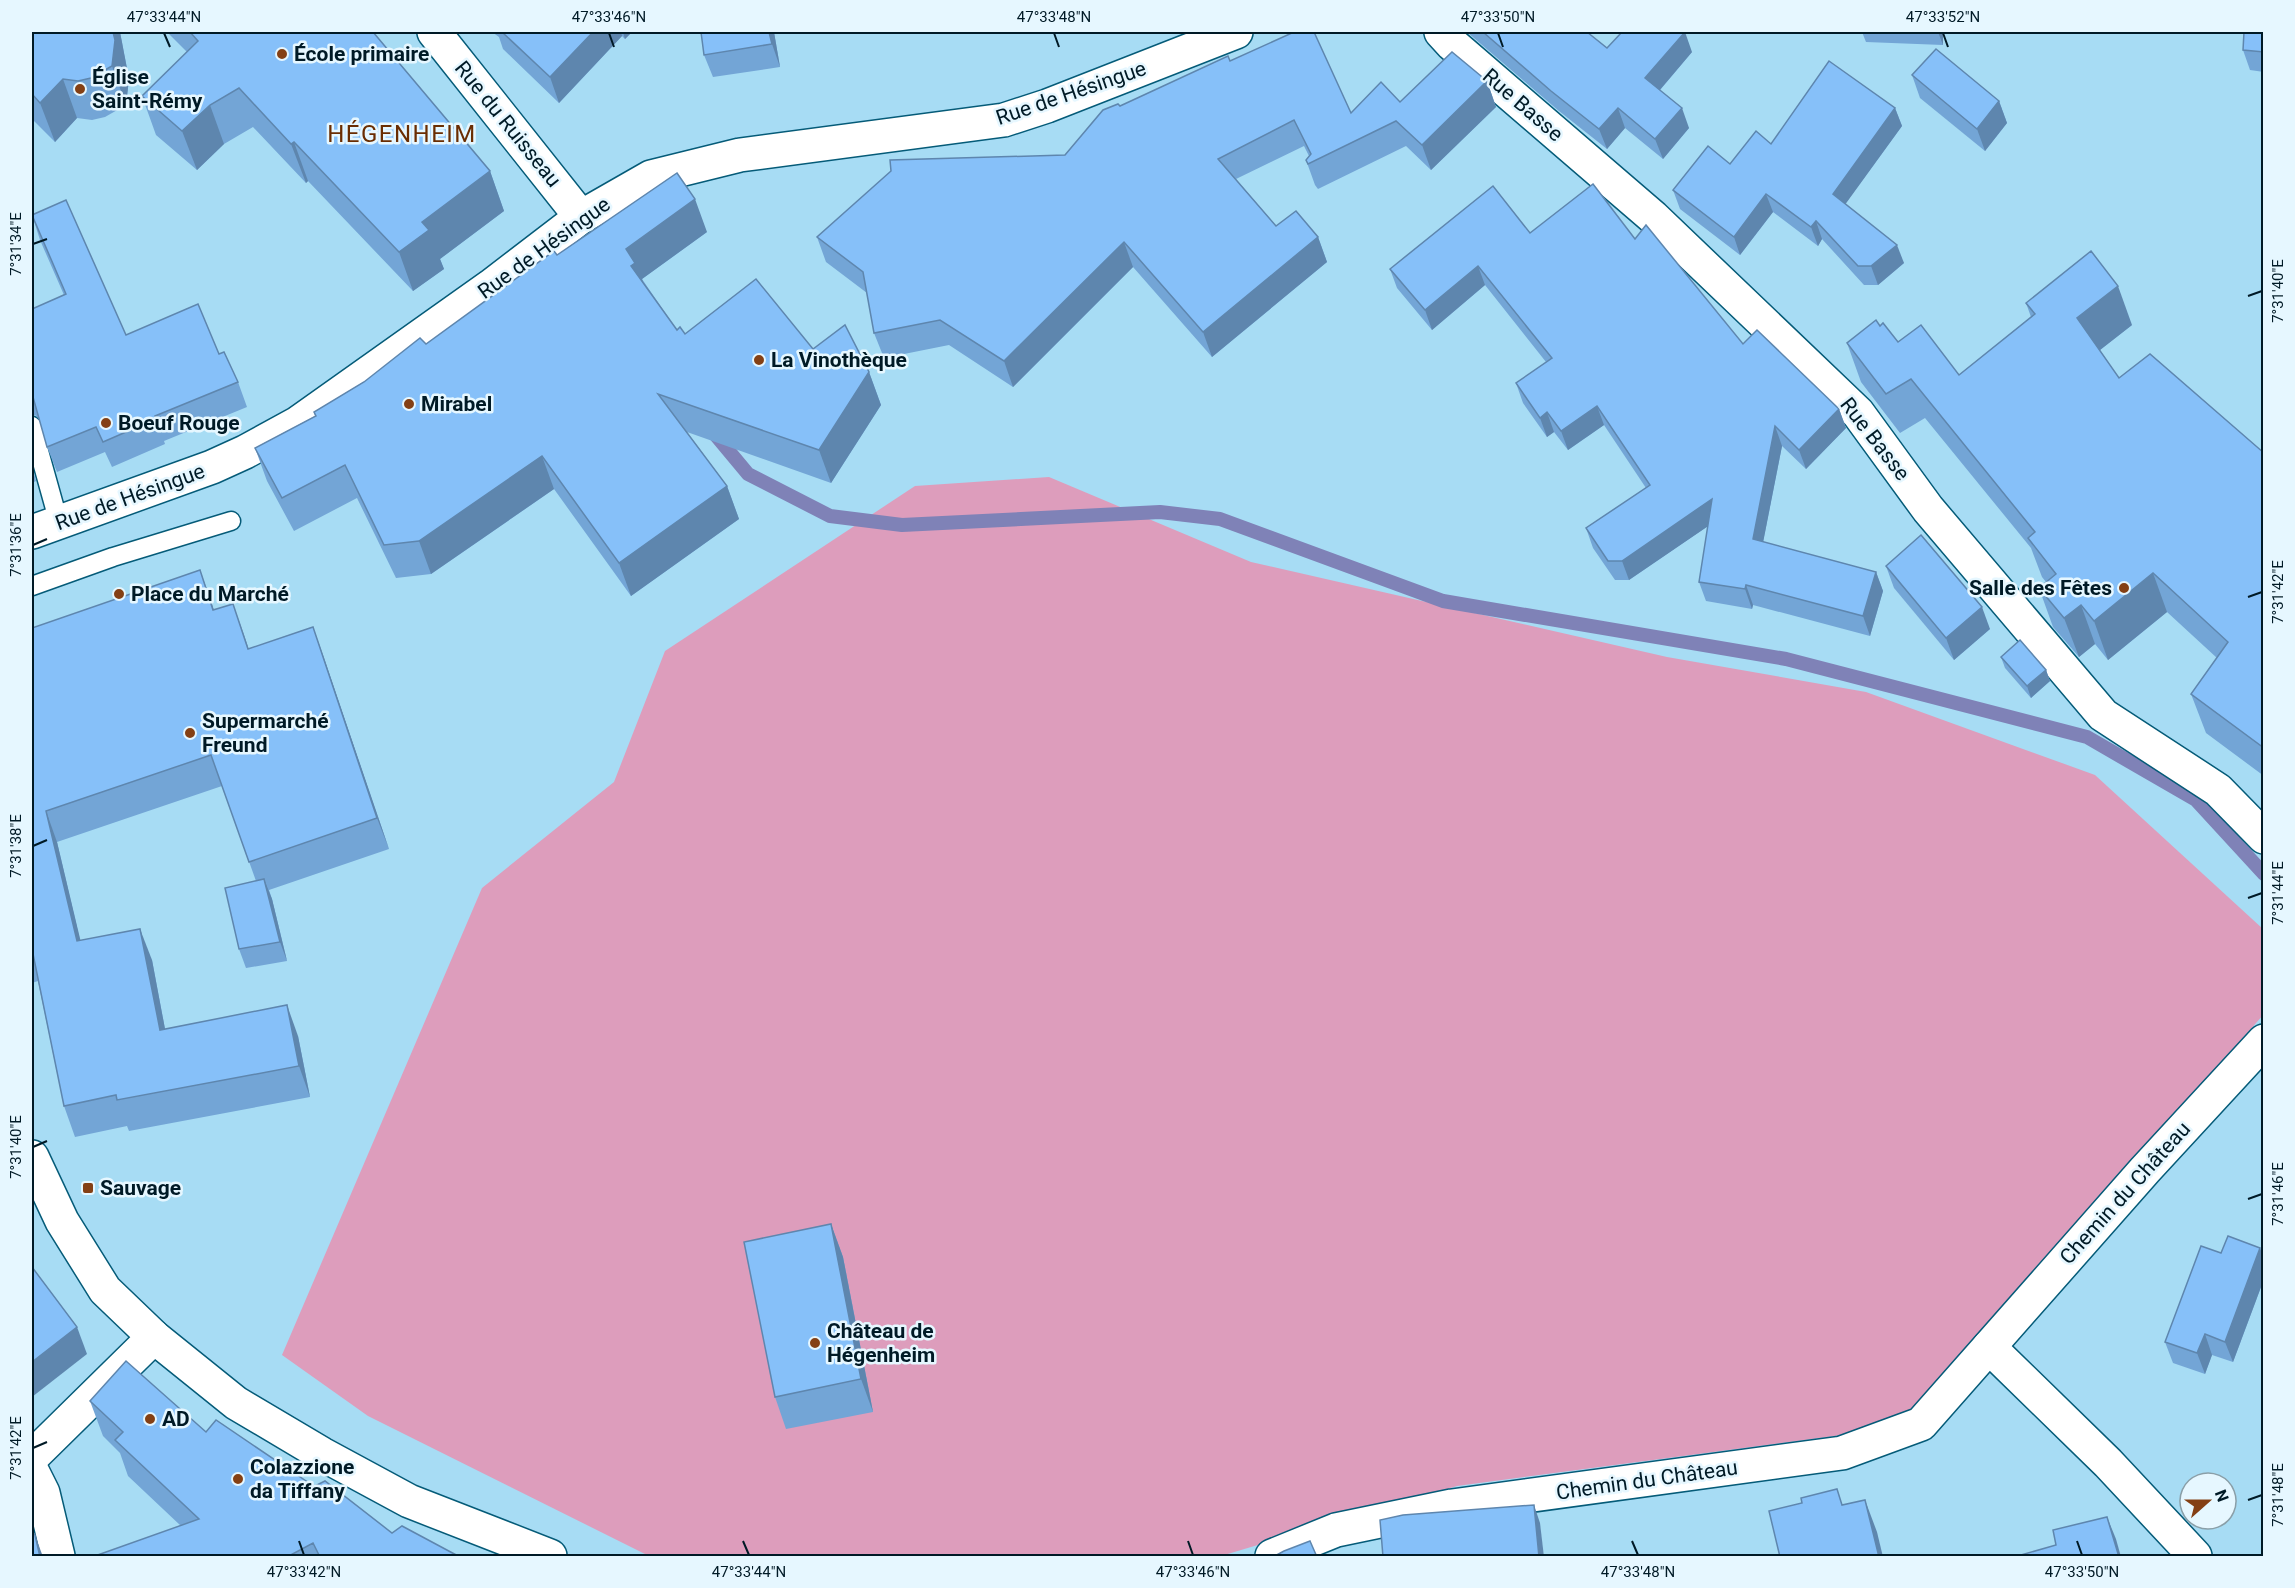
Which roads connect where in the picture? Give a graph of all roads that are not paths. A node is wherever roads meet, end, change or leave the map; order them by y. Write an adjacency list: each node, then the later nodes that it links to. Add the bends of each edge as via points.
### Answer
1 (434, 32): 4 (street, Rue du Ruisseau)
2 (1236, 32): 4 (street, Rue de Hésingue, via 1004,120 740,155 651,177)
3 (1441, 32): 9 (street, Rue Basse, via 1653,217 1858,412 1928,509 2103,714 2218,790)
4 (581, 216): 7 (street, Rue de Hésingue, via 491,286 298,423 212,467)
5 (32, 426): 7 (lane)
6 (231, 521): 8 (lane, via 113,556)
7 (45, 528)
8 (32, 586)
9 (2264, 837)
10 (2264, 1041): 13 (street, Chemin du Château)
11 (32, 1157): 12 (street, via 62,1221 105,1290)
12 (154, 1336): 14 (street); 17 (street, via 236,1403 322,1454 409,1501)
13 (1989, 1347): 18 (street, Chemin du Château, via 1921,1424 1842,1453 1452,1506 1336,1530); 19 (street, via 2108,1463)
14 (32, 1457)
15 (32, 1471): 16 (street, via 43,1493)
16 (58, 1557)
17 (550, 1557)
18 (1272, 1557)
19 (2195, 1557)

